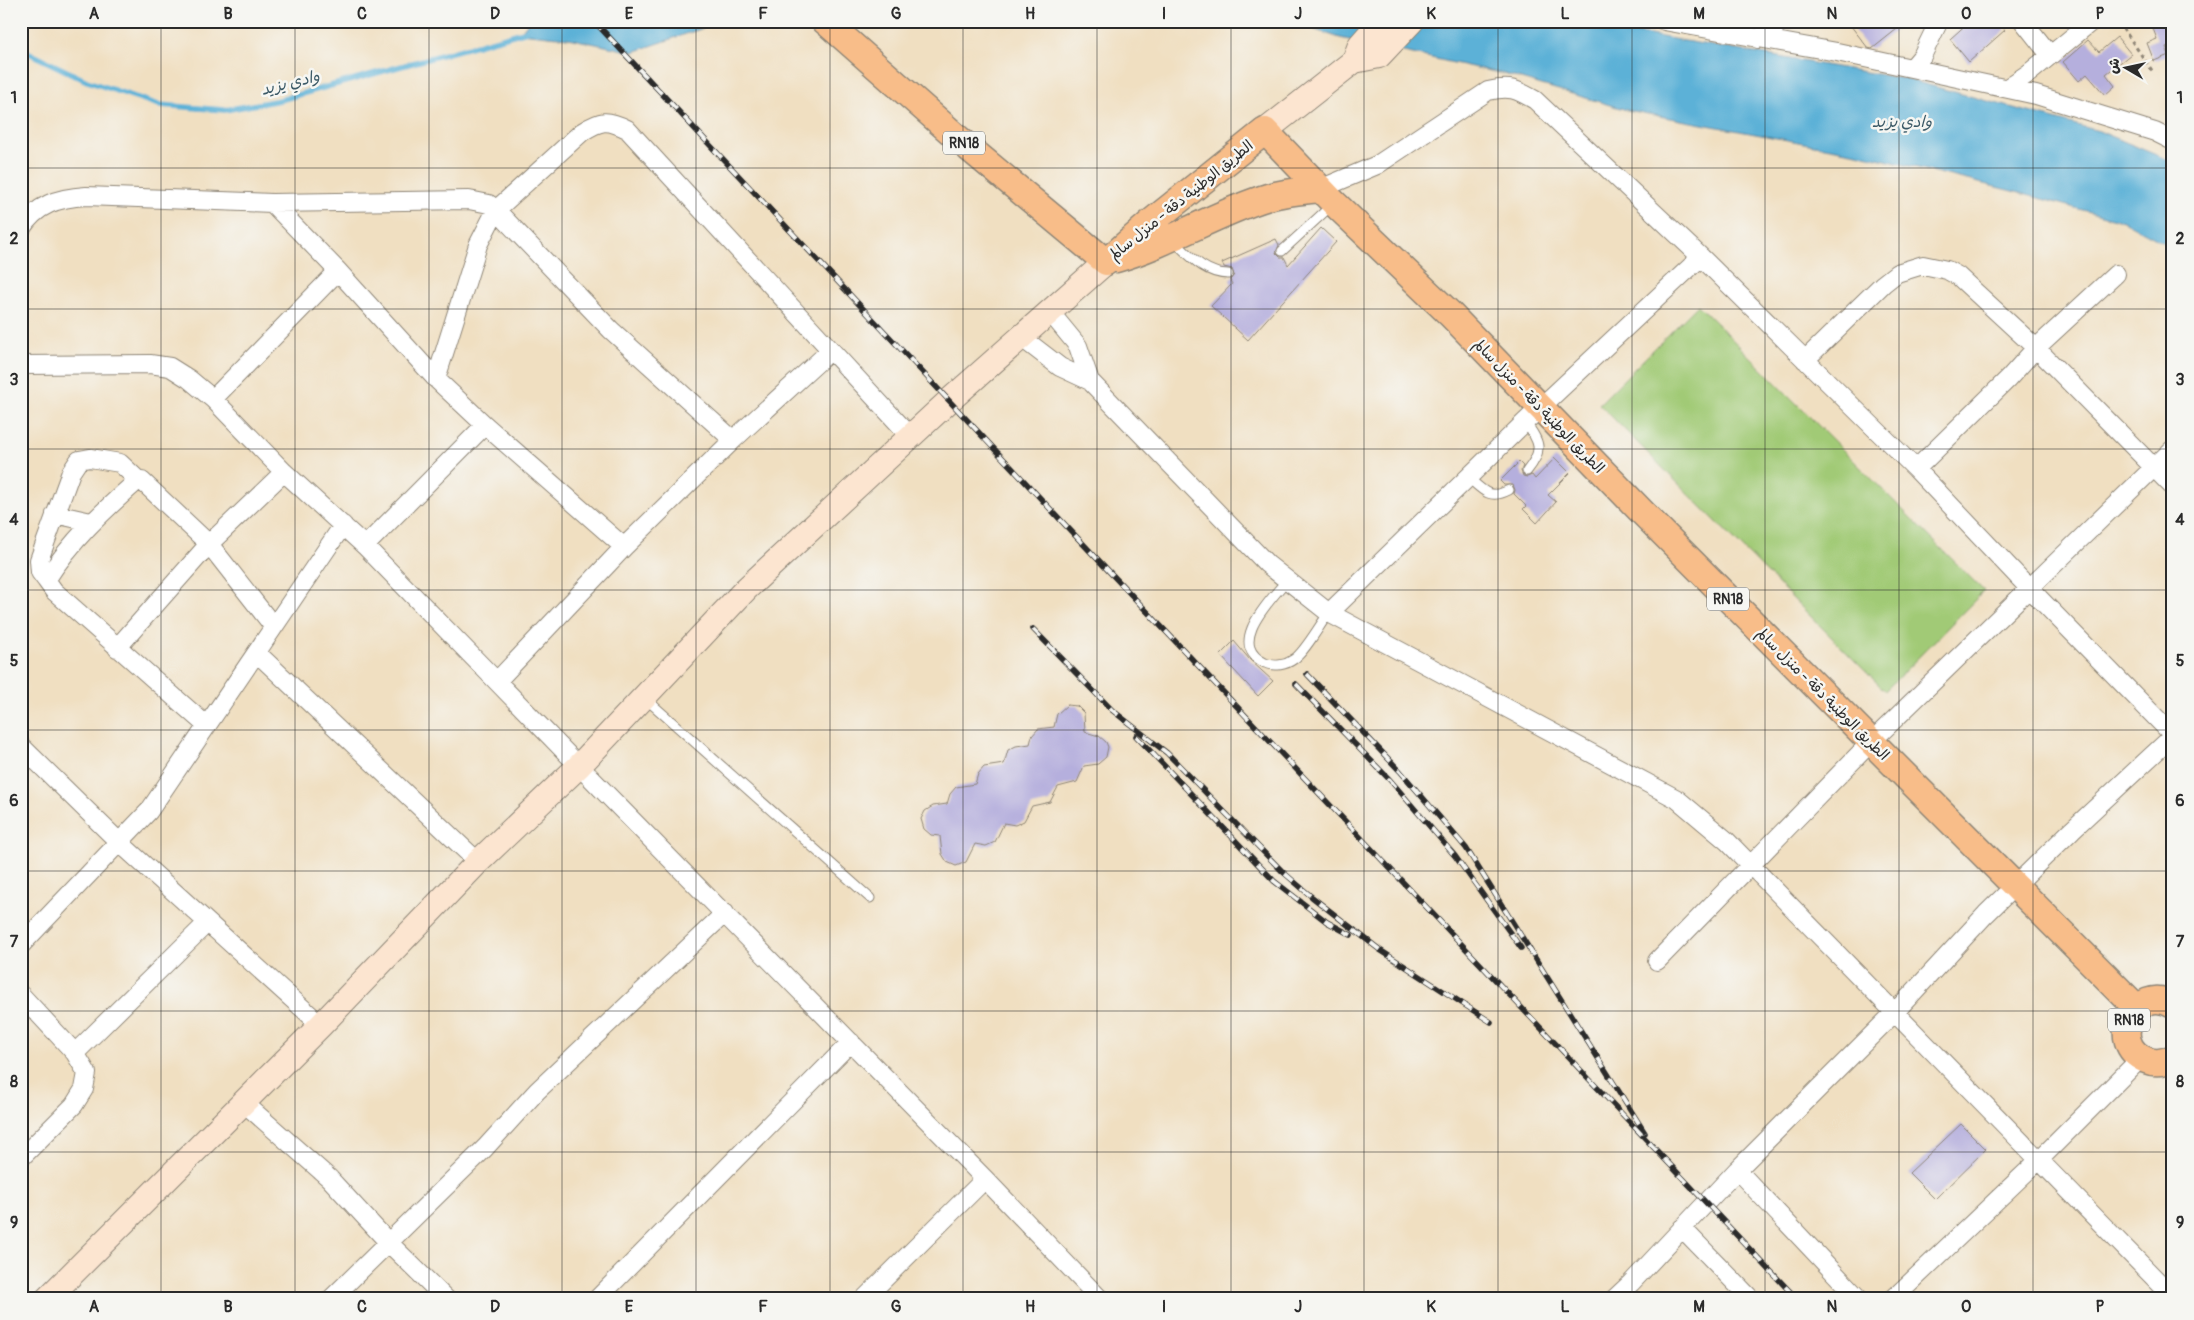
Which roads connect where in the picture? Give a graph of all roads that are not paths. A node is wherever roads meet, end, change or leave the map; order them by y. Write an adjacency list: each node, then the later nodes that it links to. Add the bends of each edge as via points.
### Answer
1 (824, 21): 23 (main road, الطريق الوطنية دقة - منزل سالم / RN18)
2 (1381, 21): 10 (main road)
3 (1412, 21): 10 (main road)
4 (1664, 21): 9 (street)
5 (1783, 21): 9 (street)
6 (1939, 21): 12 (street, via 1922,56)
7 (2023, 21): 11 (street)
8 (2092, 21): 11 (street)
9 (1758, 39): 12 (street)
10 (1364, 54): 14 (main road)
11 (2050, 55): 13 (street)
12 (1912, 68): 13 (street)
13 (2007, 88): 15 (street, via 2094,112)
14 (1265, 131): 16 (main road, الطريق الوطنية دقة - منزل سالم / RN18); 20 (main road, الطريق الوطنية دقة - منزل سالم)
15 (2173, 141)
16 (1327, 196): 20 (main road, الطريق الوطنية دقة - منزل سالم, via 1291,192); 21 (lane); 22 (street, via 1488,91 1516,89 1535,100 1566,127); 36 (main road, الطريق الوطنية دقة - منزل سالم / RN18, via 1450,314)
17 (272, 203): 18 (street, via 469,200 489,204); 19 (street, via 66,198 38,208); 24 (street)
18 (496, 210): 30 (street, via 582,132 598,123 612,122 627,129); 33 (street, via 478,245); 39 (street, via 611,330)
19 (21, 229)
20 (1160, 232): 23 (main road, الطريق الوطنية دقة - منزل سالم); 25 (lane, via 1203,267 1218,274)
21 (1282, 251)
22 (1701, 256): 31 (street); 36 (street)
23 (1106, 262): 27 (main road)
24 (338, 271): 33 (street); 35 (street)
25 (1228, 274)
26 (2116, 274): 29 (street)
27 (1050, 312): 28 (main road); 34 (street, via 1078,346)
28 (1021, 337): 34 (street, via 1060,367); 38 (main road)
29 (2036, 348): 31 (street, via 1958,276 1923,265 1897,273 1883,284); 41 (street); 42 (street, via 2002,386)
30 (831, 350): 38 (street); 39 (street)
31 (1805, 360): 42 (street)
32 (21, 365): 35 (street, via 150,364 170,367 189,378)
33 (436, 379): 37 (street)
34 (1090, 381): 56 (street)
35 (213, 399): 44 (street)
36 (1533, 415): 43 (lane, via 1539,447 1535,461); 45 (street); 66 (main road, الطريق الوطنية دقة - منزل سالم / RN18, via 1650,520)
37 (485, 425): 53 (street); 54 (street)
38 (911, 436): 63 (main road, via 746,589)
39 (733, 440): 54 (street)
40 (2173, 449): 41 (street)
41 (2154, 468): 47 (street); 57 (street)
42 (1916, 469): 57 (street)
43 (1527, 470)
44 (284, 472): 51 (street); 52 (street)
45 (1469, 478): 48 (lane, via 1489,494 1499,495); 58 (street)
46 (139, 480): 49 (street, via 120,463 90,458 79,460 70,472); 50 (street); 52 (street, via 145,482)
47 (2173, 487)
48 (1509, 490)
49 (55, 514): 50 (street); 55 (street, via 39,560 40,572)
50 (91, 522): 55 (street)
51 (344, 526): 53 (street); 59 (street)
52 (209, 544): 59 (street); 60 (street)
53 (365, 546): 62 (street)
54 (624, 547): 62 (street)
55 (46, 580): 60 (street)
56 (1286, 581): 58 (street); 58 (lane, via 1252,626 1249,636 1251,647 1265,663 1276,666 1296,658)
57 (2029, 588): 65 (street); 66 (street)
58 (1329, 613): 71 (street, via 1677,799)
59 (274, 627): 61 (street)
60 (117, 648): 64 (street)
61 (257, 653): 64 (street); 70 (street)
62 (496, 681): 68 (street)
63 (642, 696): 68 (main road); 73 (lane)
64 (207, 726): 69 (street, via 149,811)
65 (2173, 735): 72 (street)
66 (1871, 742): 71 (street); 72 (main road, الطريق الوطنية دقة - منزل سالم / RN18)
67 (21, 746): 69 (street)
68 (579, 766): 70 (main road); 74 (street)
69 (120, 843): 75 (street); 76 (street)
70 (478, 862): 82 (main road)
71 (1750, 866): 77 (street); 81 (street)
72 (2014, 886): 80 (main road, الطريق الوطنية دقة - منزل سالم / RN18); 81 (street)
73 (870, 898)
74 (724, 913): 83 (street); 93 (street, via 537,1091 485,1148)
75 (207, 923): 82 (street); 84 (street)
76 (21, 945)
77 (1657, 961)
78 (21, 995): 84 (street)
79 (2173, 1005): 80 (main road, RN18, via 2158,1000)
80 (2137, 1008): 85 (main road, RN18, via 2130,1016 2126,1034 2134,1052)
81 (1895, 1012): 89 (street); 90 (street)
82 (321, 1025): 87 (main road)
83 (851, 1042): 91 (street); 98 (street)
84 (75, 1053): 88 (street, via 87,1073 84,1089 74,1105)
85 (2141, 1058): 86 (main road, via 2150,1062); 89 (street)
86 (2173, 1058)
87 (243, 1102): 93 (street, via 329,1178); 95 (main road)
88 (21, 1158)
89 (2039, 1160): 94 (street); 104 (street)
90 (1737, 1170): 92 (street); 103 (street)
91 (985, 1178): 99 (street); 100 (street)
92 (1682, 1228): 101 (street); 102 (street)
93 (389, 1243): 96 (street); 97 (street)
94 (2173, 1297)
95 (47, 1299)
96 (331, 1299)
97 (446, 1299)
98 (597, 1299)
99 (864, 1299)
100 (1100, 1299)
101 (1614, 1299)
102 (1751, 1299)
103 (1859, 1299)
104 (1893, 1299)

